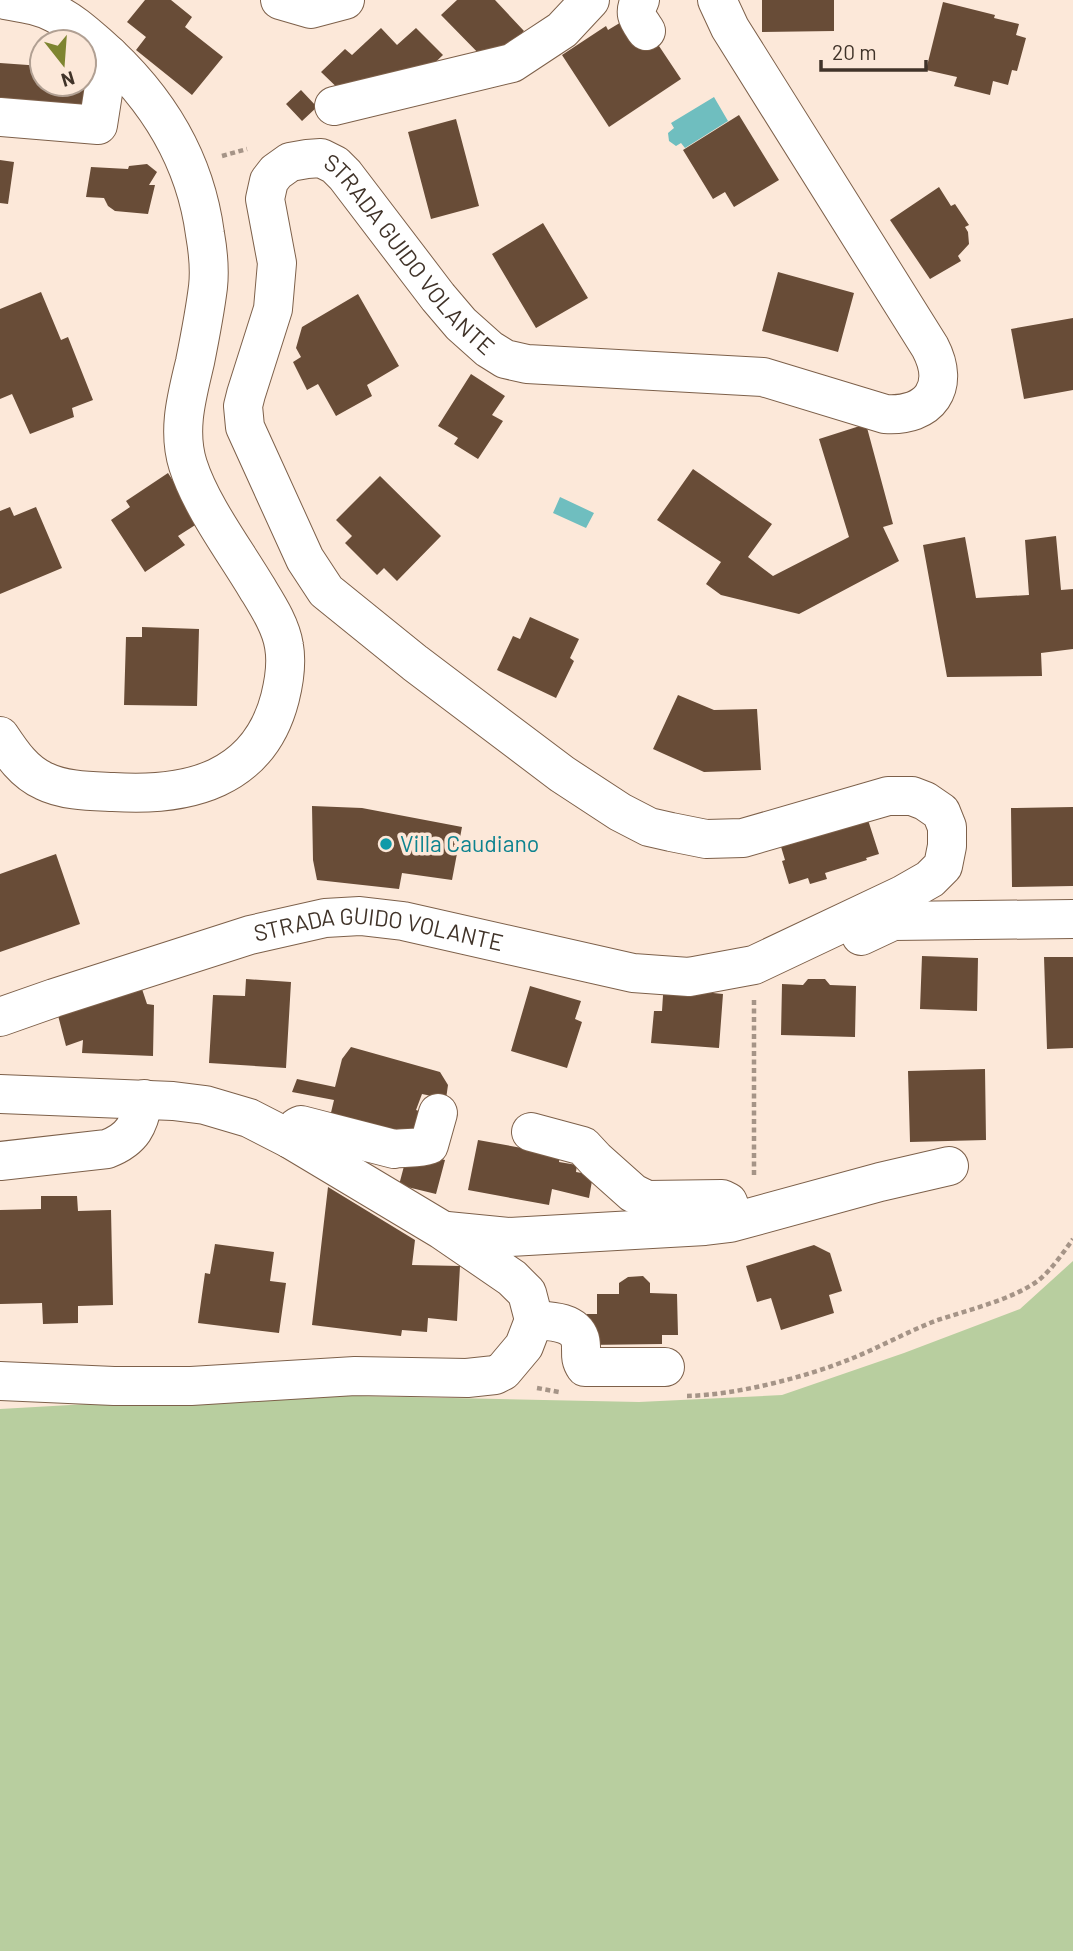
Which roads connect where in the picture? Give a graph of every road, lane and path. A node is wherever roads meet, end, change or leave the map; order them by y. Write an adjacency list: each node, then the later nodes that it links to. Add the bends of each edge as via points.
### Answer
1 (5, 0): 6 (street, via 54,12)
2 (280, 0): 3 (street, via 311,9)
3 (345, 0)
4 (590, 0): 7 (street, via 562,30 512,63)
5 (717, 0): 11 (street, STRADA GUIDO VOLANTE, via 939,364 934,397 927,404 900,415 885,414 763,377 505,359 461,324 345,175 321,158 290,162 269,181 265,199 277,263 273,309 243,406 245,427 304,559 326,592 562,774 620,812 649,827 706,839 743,838 888,796 912,796 941,812 947,846 943,866 930,879)
6 (109, 55): 8 (street, via 99,125); 9 (street, via 149,97 177,140 192,178 203,216 208,285 185,401 183,439 188,466 271,611 284,644 286,666 267,733 247,757 217,779 182,790 142,794 94,791 44,781 21,766)
7 (334, 106)
8 (0, 117)
9 (0, 736)
10 (1073, 919): 11 (street, STRADA GUIDO VOLANTE, via 893,921 792,970 780,971)
11 (759, 962): 12 (street, STRADA GUIDO VOLANTE, via 689,976 633,972 403,921 360,916 250,935); 20 (path)
12 (0, 1017)
13 (0, 1094): 14 (street)
14 (144, 1099): 17 (street, via 205,1105 249,1118); 18 (street, via 136,1128 117,1145)
15 (438, 1113): 17 (street, via 429,1145 421,1148 394,1149 301,1125)
16 (531, 1132): 20 (street, via 583,1146 633,1193 647,1200 722,1199)
17 (290, 1139): 21 (street)
18 (0, 1161)
19 (949, 1166): 20 (street)
20 (742, 1220): 21 (street, via 695,1227 510,1237)
21 (442, 1230): 23 (street, via 512,1278 527,1293)
22 (1073, 1239): 26 (path, via 1039,1280 1016,1293 811,1374 724,1392)
23 (534, 1320): 24 (street, via 524,1346); 26 (street, via 574,1329 585,1367)
24 (495, 1375): 25 (street, via 355,1376 191,1386); 27 (path)
25 (0, 1381)
26 (672, 1381)
27 (568, 1392)

